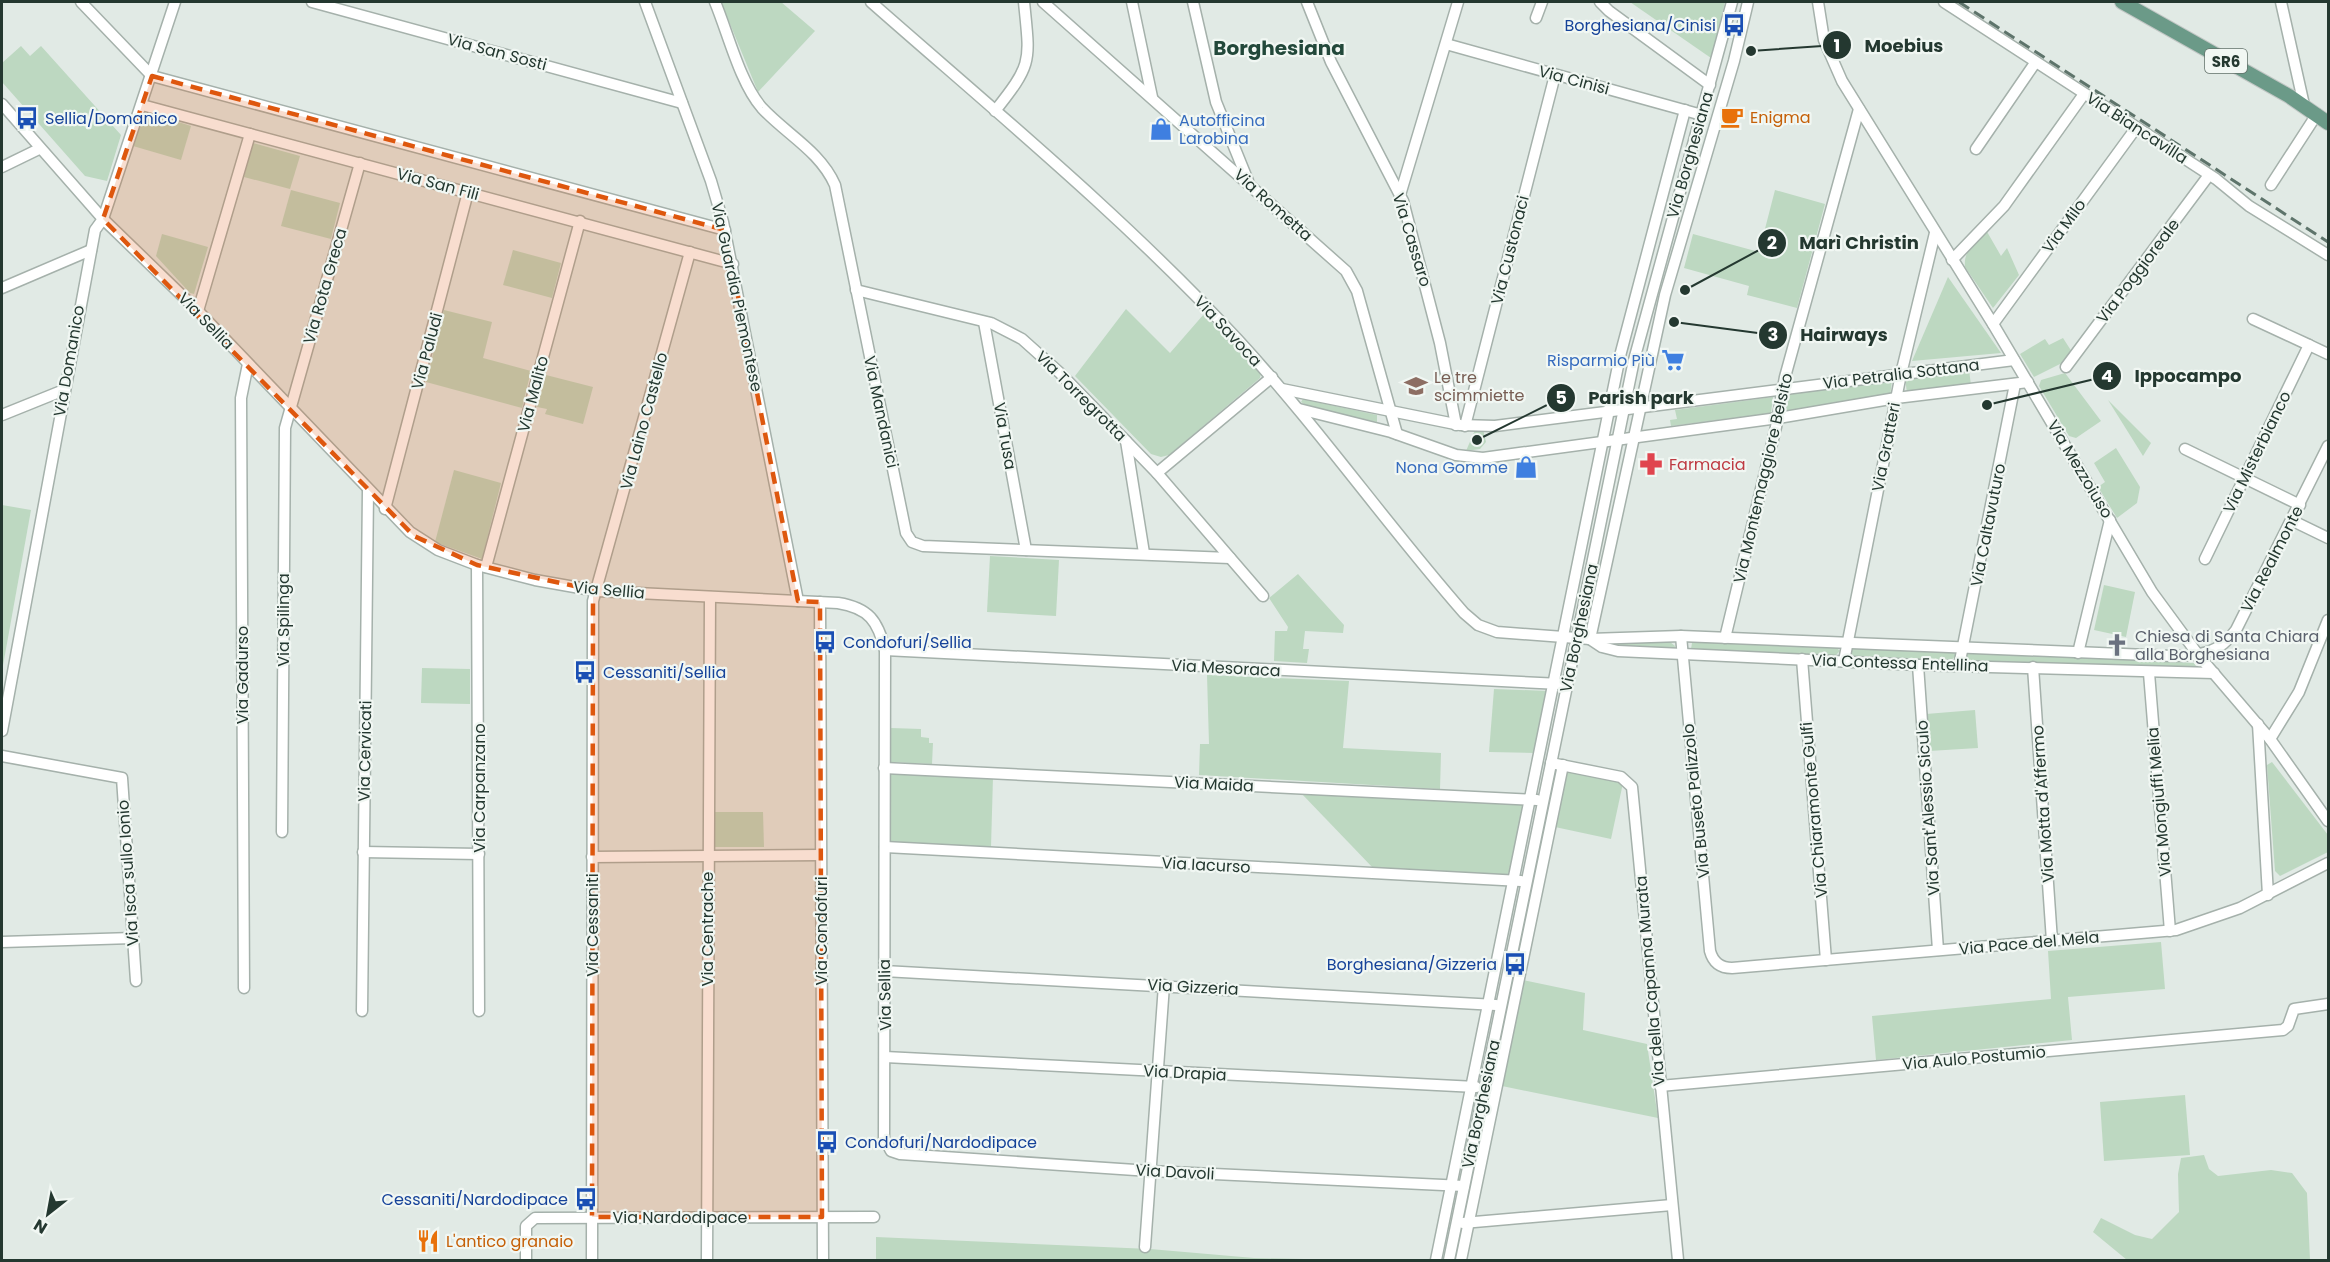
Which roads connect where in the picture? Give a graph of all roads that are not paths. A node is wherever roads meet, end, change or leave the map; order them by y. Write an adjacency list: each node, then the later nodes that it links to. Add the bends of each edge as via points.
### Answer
1 (81, 2): 25 (street)
2 (175, 2): 25 (street, Via Domanico)
3 (312, 2): 30 (street, Via San Sosti)
4 (645, 2): 30 (street, Via Guardia Piemontese)
5 (715, 2): 59 (street, Via Mandanici, via 755,98 830,174)
6 (871, 2): 35 (street, Via Savoca)
7 (1024, 2): 35 (street, via 1026,68)
8 (1043, 2): 28 (street, Via Rometta)
9 (1132, 2): 28 (street)
10 (1193, 2): 45 (street, via 1216,102)
11 (1307, 2): 48 (street, Via Cassaro, via 1328,56)
12 (1458, 2): 22 (street)
13 (1542, 2): 21 (street)
14 (1600, 2): 26 (street)
15 (1732, 2): 26 (street, Via Borghesiana)
16 (1748, 2): 77 (street, Via Borghesiana, via 1665,295)
17 (1818, 2): 33 (street, Via Mezzoiuso, via 1828,52)
18 (1944, 2): 23 (street, Via Biancavilla)
19 (2122, 2): 32 (main road, SR6)
20 (2281, 2): 32 (street)
21 (1536, 18)
22 (1446, 44): 24 (street, Via Cinisi); 48 (street)
23 (2035, 63): 27 (street, Via Biancavilla); 41 (street)
24 (1556, 75): 34 (street, Via Cinisi); 85 (street, Via Custonaci)
25 (152, 76): 31 (street, Via Domanico); 51 (street, Via San Fili)
26 (1710, 85): 36 (street, Via Borghesiana)
27 (2084, 94): 38 (street, Via Biancavilla); 56 (street, via 2004,206)
28 (1152, 98): 45 (street, Via Rometta)
29 (2, 104): 40 (street, Via Sellia)
30 (682, 104): 51 (street, Via Guardia Piemontese)
31 (142, 105): 39 (street, Via San Fili); 49 (street, Via Domanico)
32 (2304, 105): 37 (main road, SR6)
33 (1859, 109): 52 (street, Via Mezzoiuso); 73 (street, Via Montemaggiore Belsito)
34 (1685, 110): 36 (street, Via Cinisi); 82 (street, Via Borghesiana, via 1628,324)
35 (995, 111): 70 (street, Via Savoca, via 1146,247)
36 (1702, 115): 81 (street, Via Borghesiana, via 1646,312)
37 (2323, 118): 46 (street)
38 (2136, 128): 44 (street, Via Biancavilla); 63 (street, Via Milo)
39 (250, 134): 42 (street, Via San Fili); 60 (street)
40 (39, 149): 43 (street); 49 (street, Via Sellia)
41 (1976, 149)
42 (360, 163): 47 (street, Via San Fili); 78 (street, Via Rota Greca)
43 (2, 167)
44 (2210, 175): 55 (street, Via Biancavilla, via 2249,206); 68 (street, Via Poggioreale)
45 (1250, 184): 80 (street, Via Rometta, via 1352,279)
46 (2271, 184)
47 (468, 192): 50 (street, Via San Fili); 97 (street, Via Paludi)
48 (1400, 195): 85 (street, Via Cassaro)
49 (103, 219): 53 (street, Via Domanico, via 95,230); 60 (street, Via Sellia)
50 (580, 221): 54 (street, Via San Fili); 105 (street, Via Malito)
51 (725, 230): 57 (street, Via Guardia Piemontese)
52 (1935, 233): 56 (street, Via Mezzoiuso); 69 (street, Via Gratteri)
53 (92, 250): 58 (street); 75 (street, Via Domanico)
54 (690, 252): 57 (street, Via San Fili); 106 (street, Via Laino Castello)
55 (2328, 255)
56 (1952, 260): 63 (street, Via Mezzoiuso)
57 (733, 264): 109 (street, Via Guardia Piemontese)
58 (2, 288)
59 (856, 290): 62 (street, Via Torregrotta); 101 (street, Via Mandanici, via 908,538 923,546)
60 (198, 311): 67 (street, Via Sellia)
61 (2253, 319): 64 (street)
62 (984, 321): 88 (street, Via Torregrotta, via 1008,330 1028,344); 101 (street, Via Tusa)
63 (1993, 324): 66 (street, Via Mezzoiuso)
64 (2309, 345): 65 (street); 94 (street, Via Misterbianco)
65 (2328, 354)
66 (2014, 360): 69 (street, Via Petralia Sottana); 71 (street, Via Mezzoiuso)
67 (248, 364): 78 (street, Via Sellia); 163 (street, Via Gadurso, via 241,398)
68 (2066, 367)
69 (1901, 374): 73 (street, Via Petralia Sottana); 76 (street, Via Gratteri)
70 (1272, 377): 74 (street, Via Savoca); 93 (street)
71 (2028, 382): 72 (street, Via Petralia Sottana); 98 (street, Via Mezzoiuso)
72 (2015, 384): 76 (street, Via Petralia Sottana); 118 (street, Via Caltavuturo)
73 (1782, 387): 77 (street, Via Petralia Sottana); 84 (street, Via Montemaggiore Belsito)
74 (1282, 389): 79 (street, Via Savoca); 80 (street)
75 (64, 390): 83 (street); 133 (street, Via Domanico)
76 (1896, 398): 84 (street, Via Petralia Sottana); 117 (street, Via Gratteri)
77 (1639, 408): 81 (street, Via Petralia Sottana); 87 (street, Via Borghesiana)
78 (291, 409): 95 (street, Via Sellia); 142 (street, Via Spilinga, via 284,438)
79 (1299, 409): 86 (street); 112 (street, Via Savoca, via 1469,619 1497,632)
80 (1391, 410): 85 (street); 86 (street, Via Rometta)
81 (1624, 410): 82 (street, Via Petralia Sottana); 89 (street, Via Borghesiana)
82 (1610, 412): 85 (street, via 1511,424); 90 (street, Via Borghesiana)
83 (2, 415)
84 (1778, 418): 87 (street, Via Petralia Sottana); 115 (street, Via Montemaggiore Belsito)
85 (1460, 425)
86 (1397, 434): 90 (street, via 1474,458)
87 (1633, 439): 89 (street, Via Petralia Sottana); 116 (street, Via Borghesiana)
88 (1126, 440): 93 (street, Via Torregrotta); 102 (street)
89 (1618, 441): 90 (street, Via Petralia Sottana); 114 (street, Via Borghesiana)
90 (1604, 443): 112 (street, Via Borghesiana)
91 (2328, 446): 96 (street, Via Realmonte)
92 (2185, 449): 94 (street)
93 (1157, 473): 103 (street, Via Torregrotta)
94 (2244, 478): 96 (street); 104 (street, Via Misterbianco)
95 (368, 491): 97 (street, Via Sellia); 144 (street, Via Cervicati)
96 (2300, 505): 99 (street, Via Realmonte)
97 (386, 509): 105 (street, Via Sellia, via 423,542)
98 (2110, 520): 120 (street); 122 (street, Via Mezzoiuso, via 2152,591)
99 (2293, 521): 100 (street); 122 (street, Via Realmonte, via 2234,634 2218,648)
100 (2328, 538)
101 (1026, 550): 102 (street, Via Mandanici)
102 (1144, 553): 103 (street, Via Mandanici)
103 (1230, 558): 108 (street, Via Torregrotta)
104 (2205, 559)
105 (482, 566): 106 (street, Via Sellia, via 541,582); 145 (street, Via Carpanzano)
106 (597, 591): 107 (street, Via Sellia); 148 (street, Via Cessaniti, via 593,601)
107 (710, 597): 109 (street, Via Sellia); 146 (street, Via Centrache)
108 (1263, 597)
109 (798, 601): 110 (street, Via Sellia)
110 (820, 602): 119 (street, Via Sellia, via 852,605 869,614 878,626); 147 (street, Via Condofuri)
111 (2328, 620): 134 (street, via 2299,692)
112 (1564, 636): 114 (street, Via Savoca); 130 (street, Via Borghesiana)
113 (1681, 636): 115 (street, Via Contessa Entellina); 116 (street, Via Contessa Entellina); 121 (street, Via Buseto Palizzolo)
114 (1577, 637): 116 (street, Via Contessa Entellina); 131 (street, Via Borghesiana)
115 (1725, 638): 117 (street, Via Contessa Entellina)
116 (1590, 639): 121 (street, Via Contessa Entellina, via 1614,651)
117 (1847, 643): 118 (street, Via Contessa Entellina); 124 (street, Via Gratteri)
118 (1964, 648): 120 (street, Via Contessa Entellina); 126 (street, Via Caltavuturo)
119 (885, 650): 130 (street, Via Mesoraca); 138 (street, Via Sellia)
120 (2078, 653): 122 (street, Via Contessa Entellina)
121 (1682, 654): 123 (street, Via Contessa Entellina); 159 (street, Via Buseto Palizzolo, via 1710,951)
122 (2199, 656): 129 (street, Via Mezzoiuso)
123 (1802, 659): 124 (street, Via Contessa Entellina); 158 (street, Via Chiaramonte Gulfi)
124 (1844, 662): 125 (street, Via Contessa Entellina)
125 (1918, 665): 126 (street, Via Contessa Entellina); 157 (street, Via Sant'Alessio Siculo)
126 (1959, 666): 127 (street, Via Contessa Entellina)
127 (2033, 667): 128 (street, Via Contessa Entellina); 155 (street, Via Motta d'Affermo)
128 (2149, 673): 129 (street, Via Contessa Entellina); 153 (street, Via Mongiuffi Melia)
129 (2214, 673): 132 (street, Via Mezzoiuso)
130 (1554, 684): 131 (street, Via Mesoraca); 139 (street, Via Borghesiana)
131 (1568, 685): 136 (street, Via Borghesiana)
132 (2258, 724): 134 (street, Via Mezzoiuso); 152 (street)
133 (2, 731)
134 (2270, 739): 141 (street, Via Mezzoiuso)
135 (2, 756): 154 (street, Via Isca sullo Ionio, via 122,778)
136 (1551, 763): 137 (street, Via della Capanna Murata); 140 (street, Via Borghesiana)
137 (1563, 765): 171 (street, Via della Capanna Murata, via 1622,777 1632,787); 183 (street, Via Borghesiana)
138 (884, 768): 139 (street, Via Maida); 143 (street, Via Sellia)
139 (1531, 800): 140 (street, Via Maida); 150 (street, Via Borghesiana)
140 (1544, 800): 151 (street, Via Borghesiana)
141 (2328, 821)
142 (282, 832)
143 (885, 847): 150 (street, Via Iacurso); 160 (street, Via Sellia)
144 (363, 852): 145 (street); 167 (street, Via Cervicati)
145 (479, 854): 168 (street, Via Carpanzano)
146 (707, 855): 147 (street); 148 (street); 180 (street, Via Centrache)
147 (820, 855): 181 (street, Via Condofuri)
148 (592, 857): 179 (street, Via Cessaniti)
149 (2328, 863): 152 (street, Via Pace del Mela)
150 (1514, 881): 151 (street, Via Iacurso); 165 (street, Via Borghesiana)
151 (1527, 882): 166 (street, Via Borghesiana)
152 (2268, 895): 153 (street, Via Pace del Mela, via 2197,925)
153 (2170, 931): 155 (street, Via Pace del Mela)
154 (133, 938): 156 (street); 161 (street, Via Isca sullo Ionio)
155 (2052, 941): 157 (street, Via Pace del Mela)
156 (2, 942)
157 (1938, 950): 158 (street, Via Pace del Mela)
158 (1826, 960): 159 (street, Via Pace del Mela, via 1732,968)
159 (1717, 964)
160 (884, 971): 162 (street, Via Gizzeria); 169 (street, Via Sellia)
161 (136, 981)
162 (1164, 985): 165 (street, Via Gizzeria); 170 (street)
163 (244, 988)
164 (2328, 1004): 171 (street, Via Aulo Postumio, via 2294,1010 2283,1030)
165 (1488, 1005): 166 (street, Via Gizzeria); 172 (street, Via Borghesiana)
166 (1502, 1005): 173 (street, Via Borghesiana)
167 (362, 1011)
168 (479, 1011)
169 (885, 1057): 170 (street, Via Drapia); 174 (street, Via Sellia, via 884,1137)
170 (1157, 1072): 172 (street, Via Drapia); 175 (street)
171 (1660, 1086): 178 (street, Via della Capanna Murata)
172 (1471, 1087): 173 (street, Via Drapia); 176 (street, Via Borghesiana)
173 (1485, 1088): 177 (street, Via Borghesiana)
174 (889, 1149): 175 (street, Via Davoli, via 900,1154)
175 (1150, 1171): 176 (street, Via Davoli); 185 (street)
176 (1452, 1185): 177 (street, Via Davoli); 190 (street, Via Borghesiana)
177 (1464, 1186): 184 (street, Via Borghesiana)
178 (1672, 1205): 183 (street); 193 (street, Via della Capanna Murata)
179 (592, 1217): 180 (street, Via Nardodipace); 186 (street, Via Nardodipace, via 530,1220 525,1231); 187 (street, Via Cessaniti)
180 (708, 1217): 181 (street, Via Nardodipace); 188 (street, Via Centrache)
181 (822, 1217): 182 (street, Via Nardodipace); 189 (street, Via Condofuri)
182 (874, 1217)
183 (1469, 1222): 184 (street); 192 (street, Via Borghesiana)
184 (1456, 1223): 191 (street, Via Borghesiana)
185 (1145, 1247)
186 (526, 1260)
187 (592, 1260)
188 (707, 1260)
189 (823, 1260)
190 (1436, 1260)
191 (1449, 1260)
192 (1461, 1260)
193 (1678, 1260)

